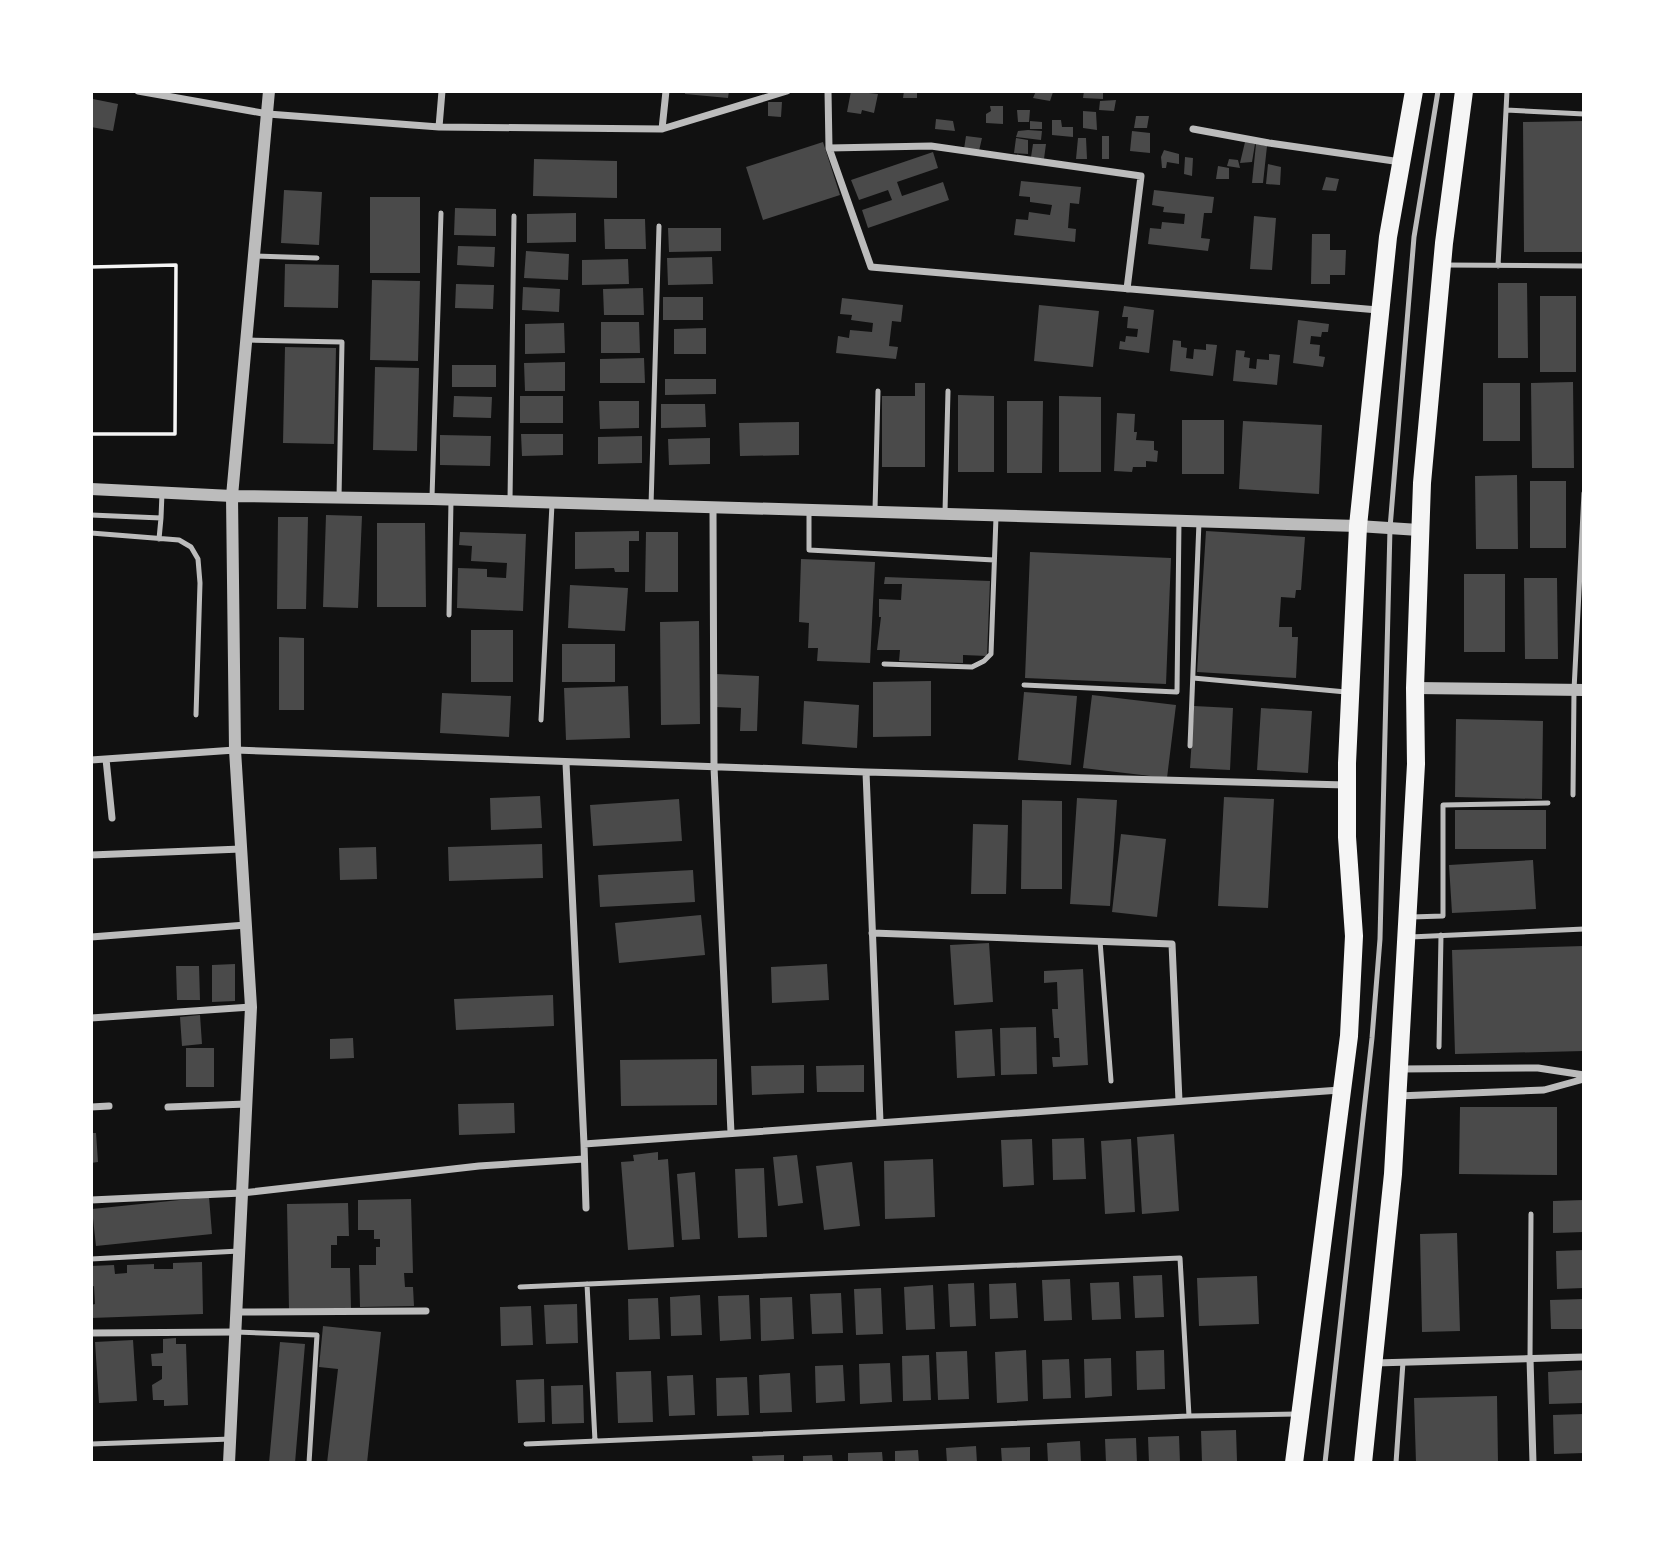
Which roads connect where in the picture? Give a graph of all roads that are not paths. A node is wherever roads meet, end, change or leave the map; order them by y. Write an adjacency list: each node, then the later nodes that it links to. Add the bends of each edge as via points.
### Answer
1 (138, 91): 12 (street)
2 (269, 91): 12 (street)
3 (442, 91): 14 (street)
4 (666, 91): 15 (street)
5 (787, 91): 15 (street)
6 (828, 91): 17 (street)
7 (1414, 91): 18 (highway)
8 (1438, 91): 52 (lane, via 1414,237)
9 (1464, 91): 24 (highway)
10 (1507, 91): 11 (lane)
11 (1506, 110): 13 (lane); 25 (lane)
12 (268, 114): 14 (street); 22 (street)
13 (1584, 114)
14 (439, 127): 15 (street)
15 (662, 129)
16 (1193, 129): 18 (street)
17 (829, 148): 27 (street, via 871,267); 27 (street, via 931,146 1141,176)
18 (1401, 162): 28 (highway)
19 (441, 214): 37 (lane)
20 (514, 216): 39 (lane)
21 (659, 226): 41 (lane)
22 (255, 256): 23 (lane); 29 (street)
23 (317, 258)
24 (1442, 265): 25 (lane); 53 (highway)
25 (1497, 266): 26 (lane)
26 (1584, 266)
27 (1127, 289): 28 (street)
28 (1379, 310): 51 (highway)
29 (247, 340): 35 (street); 36 (lane, via 342,342)
30 (948, 390): 46 (lane)
31 (878, 391): 44 (lane)
32 (91, 489): 33 (street)
33 (162, 493): 35 (street); 48 (lane)
34 (1584, 493): 62 (lane)
35 (232, 496): 36 (street); 67 (street)
36 (339, 498): 37 (street)
37 (432, 499): 38 (street)
38 (451, 500): 39 (street); 57 (lane)
39 (510, 503): 40 (street)
40 (552, 504): 41 (street); 65 (lane)
41 (651, 507): 42 (street)
42 (713, 509): 43 (street); 71 (street)
43 (809, 511): 44 (street); 56 (lane, via 809,550)
44 (875, 513): 46 (street)
45 (91, 515): 48 (lane)
46 (945, 515): 47 (street)
47 (996, 517): 49 (street); 56 (lane)
48 (161, 518): 55 (lane)
49 (1179, 521): 50 (street); 60 (lane, via 1177,692)
50 (1199, 522): 51 (street); 59 (lane)
51 (1358, 527): 52 (street); 63 (highway)
52 (1390, 527): 53 (street); 129 (lane, via 1380,939)
53 (1419, 530): 61 (highway)
54 (91, 533): 55 (lane)
55 (159, 539): 64 (lane, via 179,540 191,547 198,559)
56 (994, 560): 58 (lane, via 991,654 984,662 972,667)
57 (449, 615)
58 (884, 664)
59 (1193, 678): 63 (lane); 66 (lane)
60 (1024, 685)
61 (1415, 688): 62 (street); 79 (highway)
62 (1579, 690): 74 (lane)
63 (1349, 692): 73 (highway)
64 (196, 715)
65 (541, 720)
66 (1189, 746)
67 (235, 750): 68 (street); 70 (street); 77 (street)
68 (106, 759): 69 (street); 76 (street)
69 (91, 760)
70 (566, 763): 71 (street); 102 (street)
71 (714, 767): 72 (street); 101 (street)
72 (866, 772): 73 (street); 82 (street)
73 (1347, 785): 93 (highway, via 1354,936 1349,1036)
74 (1573, 795)
75 (1548, 803): 79 (lane, via 1443,804 1443,916)
76 (112, 818)
77 (241, 849): 78 (street); 80 (street)
78 (91, 855)
79 (1408, 917): 85 (highway)
80 (246, 925): 84 (street); 87 (street)
81 (1584, 929): 83 (lane)
82 (872, 933): 86 (street); 100 (street)
83 (1441, 935): 85 (lane); 89 (lane)
84 (91, 937)
85 (1407, 937): 90 (highway)
86 (1100, 941): 92 (lane); 95 (street, via 1172,944)
87 (251, 1007): 88 (street); 96 (street)
88 (91, 1018)
89 (1439, 1047)
90 (1399, 1069): 91 (street, via 1538,1068); 94 (highway)
91 (1584, 1077): 94 (street, via 1544,1090)
92 (1111, 1081)
93 (1340, 1090): 95 (street); 120 (highway)
94 (1398, 1096): 119 (highway)
95 (1179, 1101): 100 (street)
96 (246, 1104): 99 (street); 104 (street)
97 (109, 1106): 98 (street)
98 (91, 1107)
99 (168, 1107)
100 (880, 1122): 101 (street)
101 (731, 1133): 102 (street)
102 (584, 1144): 103 (street)
103 (584, 1159): 104 (street); 106 (street)
104 (242, 1193): 105 (street); 108 (street)
105 (91, 1199)
106 (586, 1208)
107 (1531, 1214): 117 (lane)
108 (239, 1251): 109 (lane); 113 (street)
109 (91, 1259)
110 (587, 1284): 111 (lane); 121 (lane, via 1180,1258); 123 (lane)
111 (520, 1287)
112 (426, 1311): 113 (street)
113 (237, 1312): 114 (street)
114 (236, 1332): 115 (street); 122 (street); 127 (lane, via 317,1335)
115 (91, 1333)
116 (1584, 1357): 117 (street)
117 (1530, 1358): 118 (street); 132 (street)
118 (1403, 1362): 119 (street); 131 (lane)
119 (1374, 1363): 130 (highway)
120 (1300, 1414): 121 (lane); 128 (highway)
121 (1189, 1416): 123 (lane)
122 (230, 1439): 124 (lane); 126 (street)
123 (595, 1441): 125 (lane)
124 (91, 1444)
125 (526, 1444)
126 (229, 1463)
127 (309, 1463)
128 (1294, 1463)
129 (1325, 1463)
130 (1363, 1463)
131 (1395, 1463)
132 (1533, 1463)

